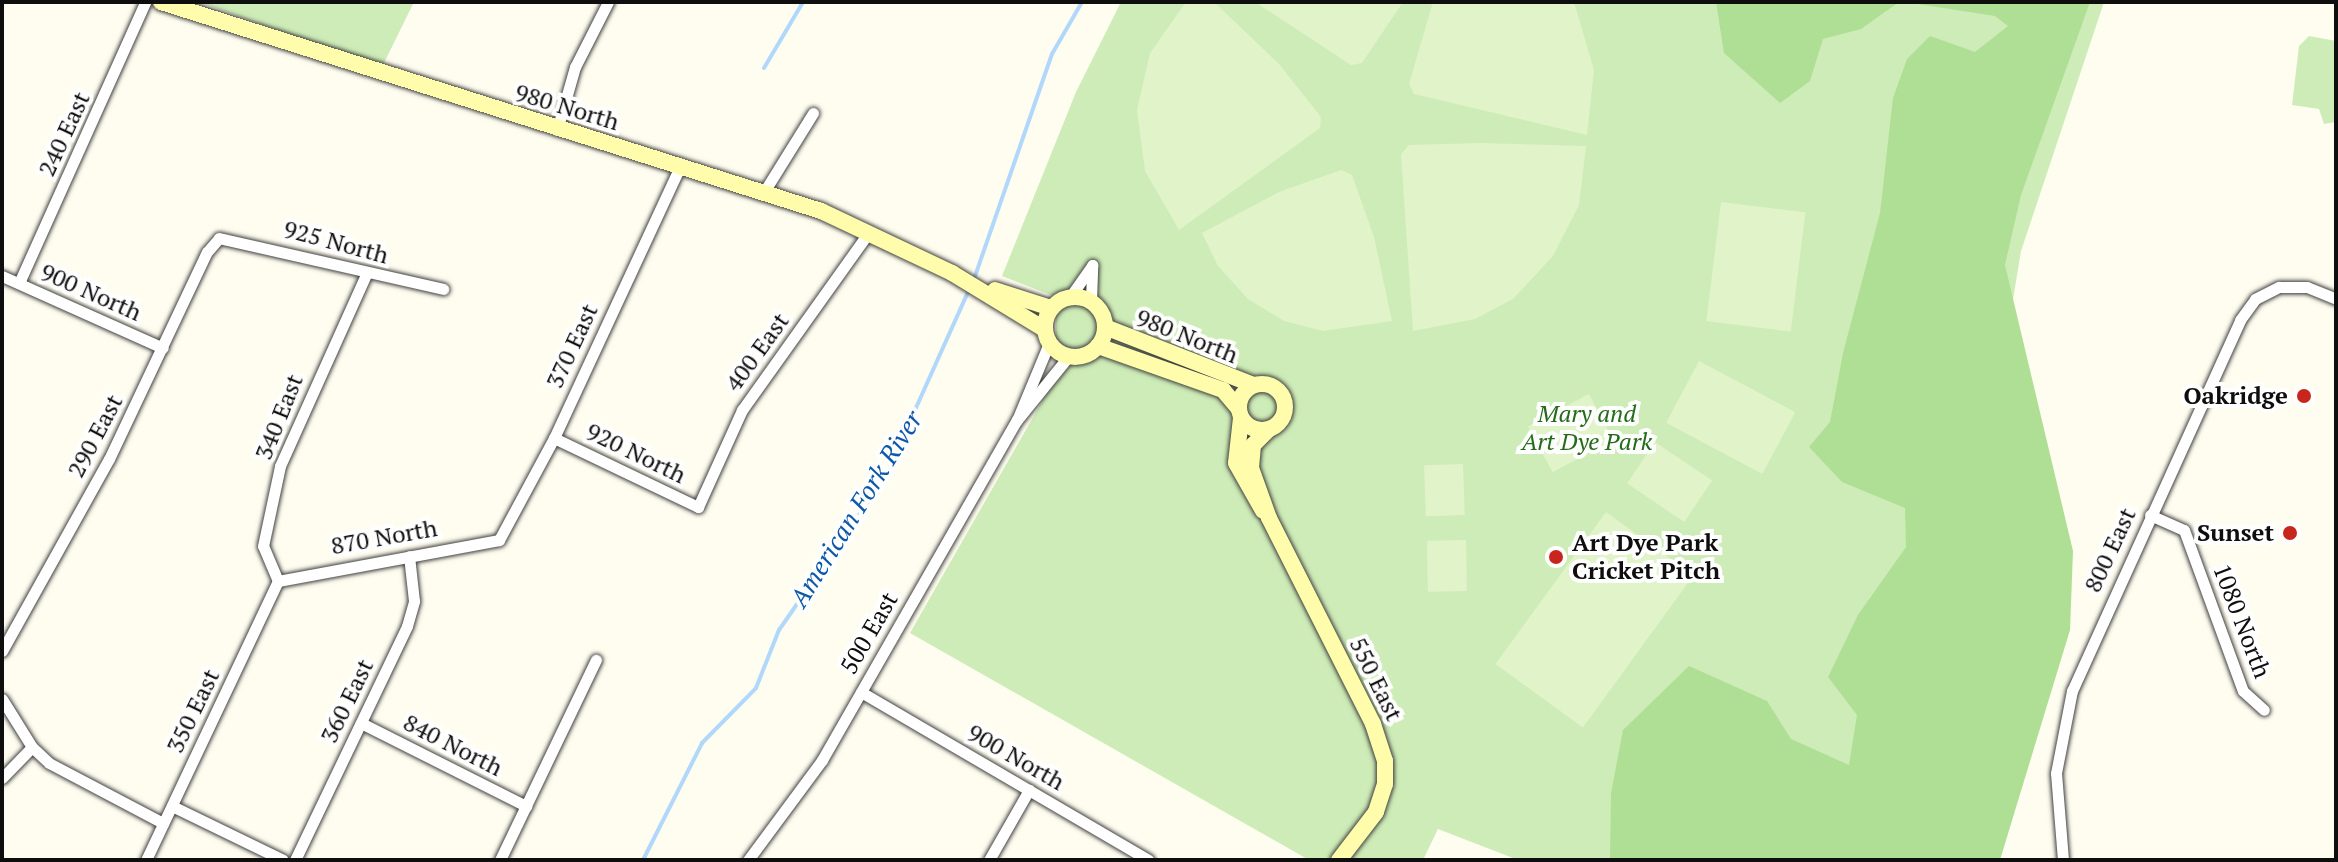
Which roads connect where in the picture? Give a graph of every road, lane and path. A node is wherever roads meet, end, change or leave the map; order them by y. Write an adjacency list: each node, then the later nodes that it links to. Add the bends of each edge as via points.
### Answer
1 (145, 2): 12 (street, 240 East)
2 (161, 2): 5 (street, 980 North)
3 (608, 2): 5 (street, via 581,52)
4 (813, 113): 7 (street)
5 (557, 130): 6 (street, 980 North)
6 (680, 166): 7 (street, 980 North); 28 (street, 370 East)
7 (764, 192): 8 (street, 980 North)
8 (869, 232): 14 (street, 980 North); 29 (street, 400 East, via 742,410)
9 (219, 238): 10 (street, 925 North, via 239,238); 22 (street, 290 East, via 207,252)
10 (366, 275): 13 (street, 925 North); 34 (street, 340 East, via 283,457 263,546)
11 (2, 276): 12 (street, 900 North)
12 (19, 283): 22 (street, 900 North)
13 (443, 289)
14 (992, 293): 18 (street, 980 North); 20 (street, 980 North)
15 (1070, 297): 17 (street); 17 (street, via 1092,265); 18 (street)
16 (2336, 299): 30 (street, 800 East, via 2307,287 2279,287 2260,295 2240,320)
17 (1091, 301): 19 (street)
18 (1051, 308): 20 (street)
19 (1105, 327): 21 (street); 24 (street, 980 North)
20 (1047, 336): 23 (street); 26 (street, 500 East)
21 (1098, 346): 23 (street, via 1084,356); 25 (street, 980 North, via 1223,390)
22 (163, 348): 35 (street, 290 East, via 116,447)
23 (1068, 357): 26 (street, 500 East)
24 (1254, 385): 25 (street, via 1244,392); 27 (street, via 1271,386 1283,397 1282,419)
25 (1240, 414): 27 (street, via 1254,429); 31 (street, 550 East, via 1238,471)
26 (1017, 420): 37 (street, 500 East)
27 (1268, 430): 31 (street, 550 East, via 1253,445 1250,460)
28 (554, 438): 29 (street, 920 North); 32 (street, 370 East)
29 (698, 507)
30 (2150, 515): 39 (street, 1080 North, via 2184,530 2243,691); 55 (street, 800 East, via 2067,708 2055,788)
31 (1269, 518): 54 (street, 550 East, via 1383,751 1386,772 1380,803)
32 (499, 540): 33 (street, 870 North)
33 (409, 556): 34 (street, 870 North); 40 (street, 360 East, via 412,613)
34 (278, 581): 44 (street, 350 East)
35 (2, 651)
36 (596, 660): 45 (street)
37 (861, 692): 43 (street, 900 North); 51 (street, 500 East, via 822,760)
38 (2, 699): 41 (street)
39 (2264, 710)
40 (361, 723): 45 (street, 840 North); 49 (street, 360 East)
41 (32, 747): 42 (street); 46 (street, via 68,775)
42 (2, 778)
43 (1029, 790): 52 (street); 53 (street, 900 North)
44 (172, 806): 46 (street, 350 East); 48 (street)
45 (526, 806): 50 (street)
46 (163, 823): 47 (street, 350 East)
47 (146, 860)
48 (283, 860)
49 (295, 860)
50 (500, 860)
51 (748, 860)
52 (989, 860)
53 (1149, 860)
54 (1339, 860)
55 (2063, 860)

